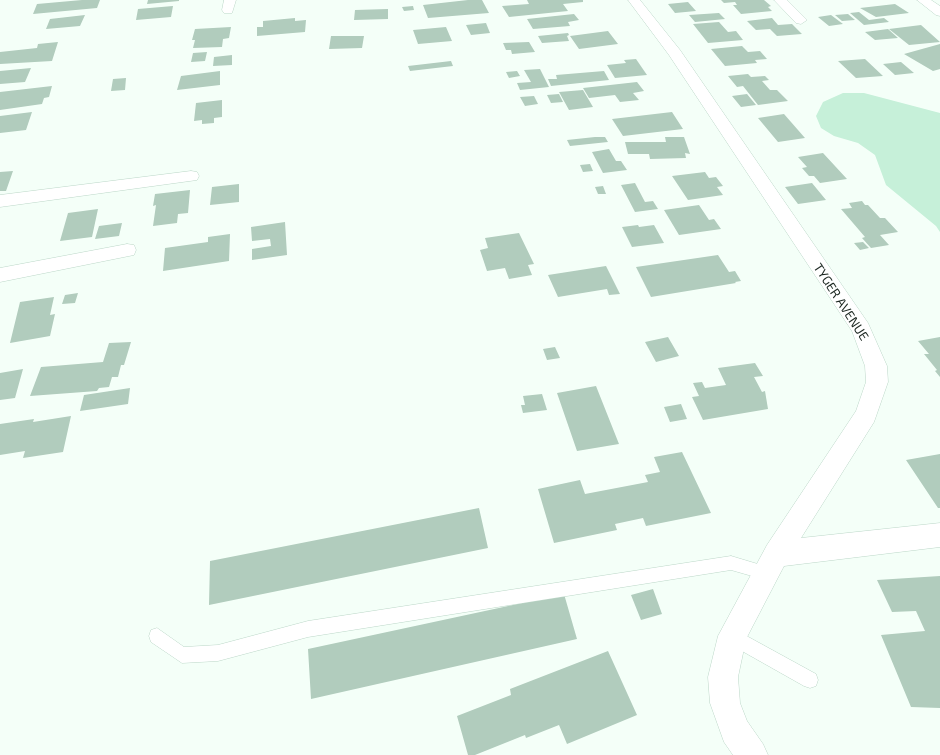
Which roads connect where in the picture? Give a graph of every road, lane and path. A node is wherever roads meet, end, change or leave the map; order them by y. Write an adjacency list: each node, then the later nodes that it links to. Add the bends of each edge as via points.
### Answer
1 (634, 0): 11 (street, TYGER AVENUE, via 675,53 861,329 876,366 877,382 866,415)
2 (780, 0): 5 (street)
3 (923, 0): 4 (street)
4 (940, 12)
5 (801, 20)
6 (191, 176): 7 (street)
7 (0, 201)
8 (127, 250): 9 (street)
9 (0, 275)
10 (940, 535): 11 (street)
11 (771, 564): 12 (lane, via 731,563 308,629 218,653 182,655); 13 (street, TYGER AVENUE)
12 (157, 636)
13 (732, 636): 14 (lane); 15 (street, TYGER AVENUE, via 723,677 726,703 735,731)
14 (810, 680)
15 (752, 755)

